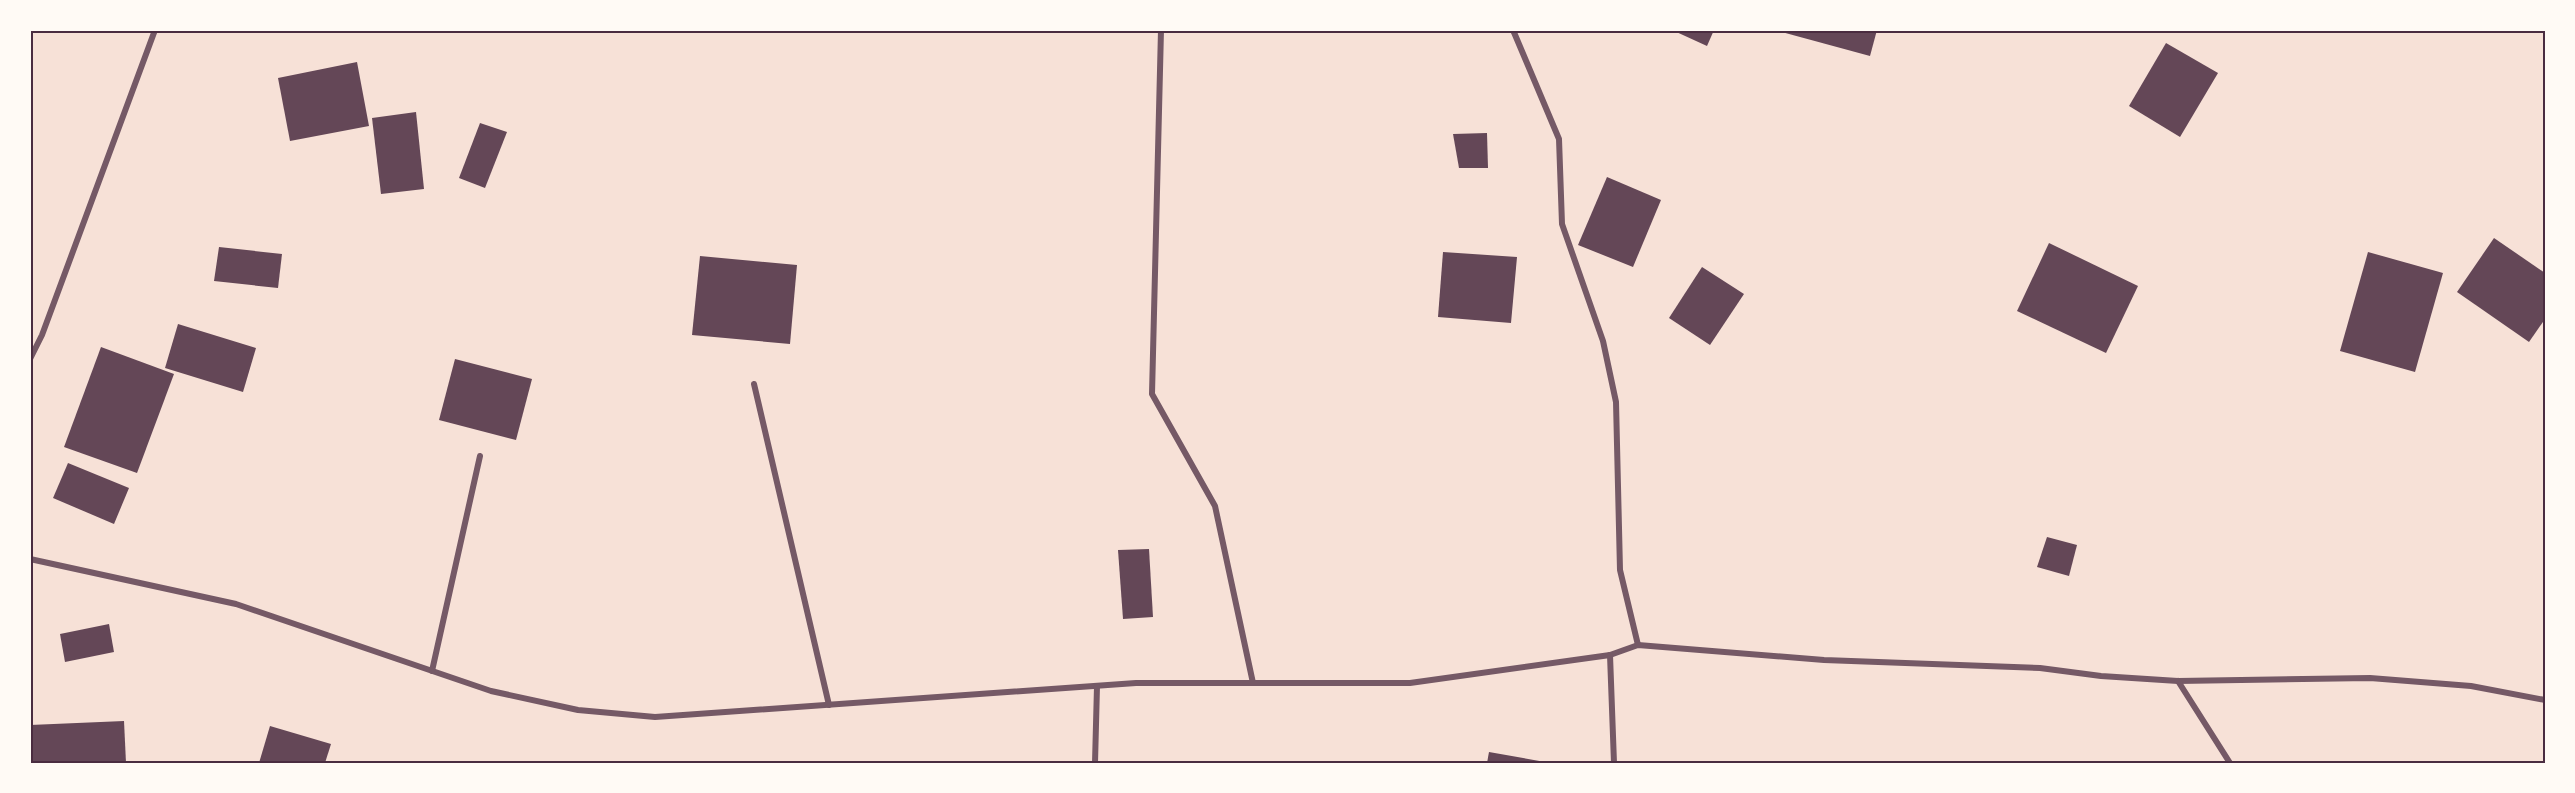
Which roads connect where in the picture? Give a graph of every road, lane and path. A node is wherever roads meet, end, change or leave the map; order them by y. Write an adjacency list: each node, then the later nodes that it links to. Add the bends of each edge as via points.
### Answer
1 (155, 30): 4 (street)
2 (1161, 30): 12 (street, via 1152,394 1215,507)
3 (1513, 30): 8 (street, via 1559,139 1562,224 1604,341 1616,402 1620,570)
4 (30, 359)
5 (754, 384): 15 (street)
6 (480, 456): 10 (street)
7 (30, 559): 10 (street, via 236,604)
8 (1638, 645): 9 (street); 11 (street, via 1824,660 2040,668)
9 (1610, 655): 12 (street, via 1410,683); 17 (street)
10 (432, 671): 15 (street, via 492,691 578,710 655,717)
11 (2178, 681): 14 (street, via 2370,678 2471,686); 18 (street)
12 (1254, 683): 13 (street)
13 (1097, 686): 15 (street); 16 (street)
14 (2545, 700)
15 (829, 705)
16 (1095, 763)
17 (1614, 763)
18 (2230, 763)

